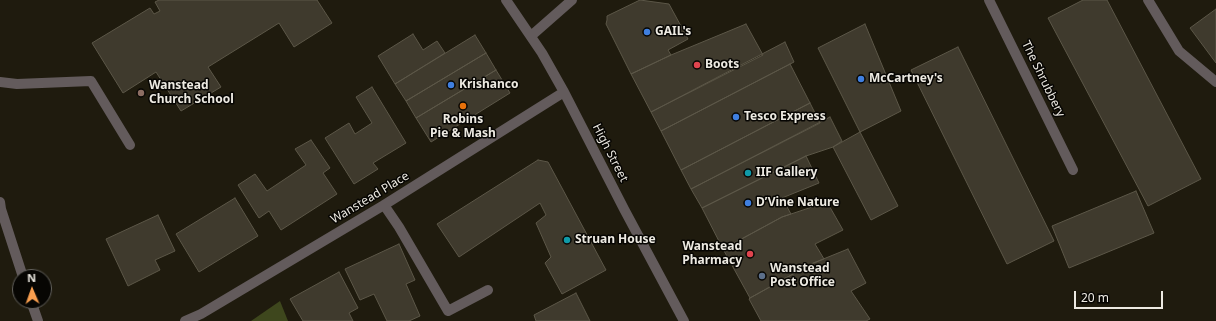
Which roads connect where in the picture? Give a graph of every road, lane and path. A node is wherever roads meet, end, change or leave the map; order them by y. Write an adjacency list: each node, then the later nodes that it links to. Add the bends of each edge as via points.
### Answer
1 (506, 0): 5 (street, High Street)
2 (572, 0): 5 (street)
3 (989, 0): 10 (street, The Shrubbery)
4 (1148, 0): 7 (street, via 1179,51)
5 (531, 36): 8 (street, High Street)
6 (0, 82): 9 (street, via 17,84 91,81)
7 (1216, 82)
8 (564, 92): 12 (street, Wanstead Place); 18 (street, High Street)
9 (130, 145)
10 (1073, 170)
11 (0, 202): 13 (street)
12 (384, 205): 14 (street, via 448,311); 17 (street, Wanstead Place, via 201,314)
13 (20, 269)
14 (488, 290)
15 (34, 309): 16 (street)
16 (38, 321)
17 (185, 321)
18 (684, 321)

